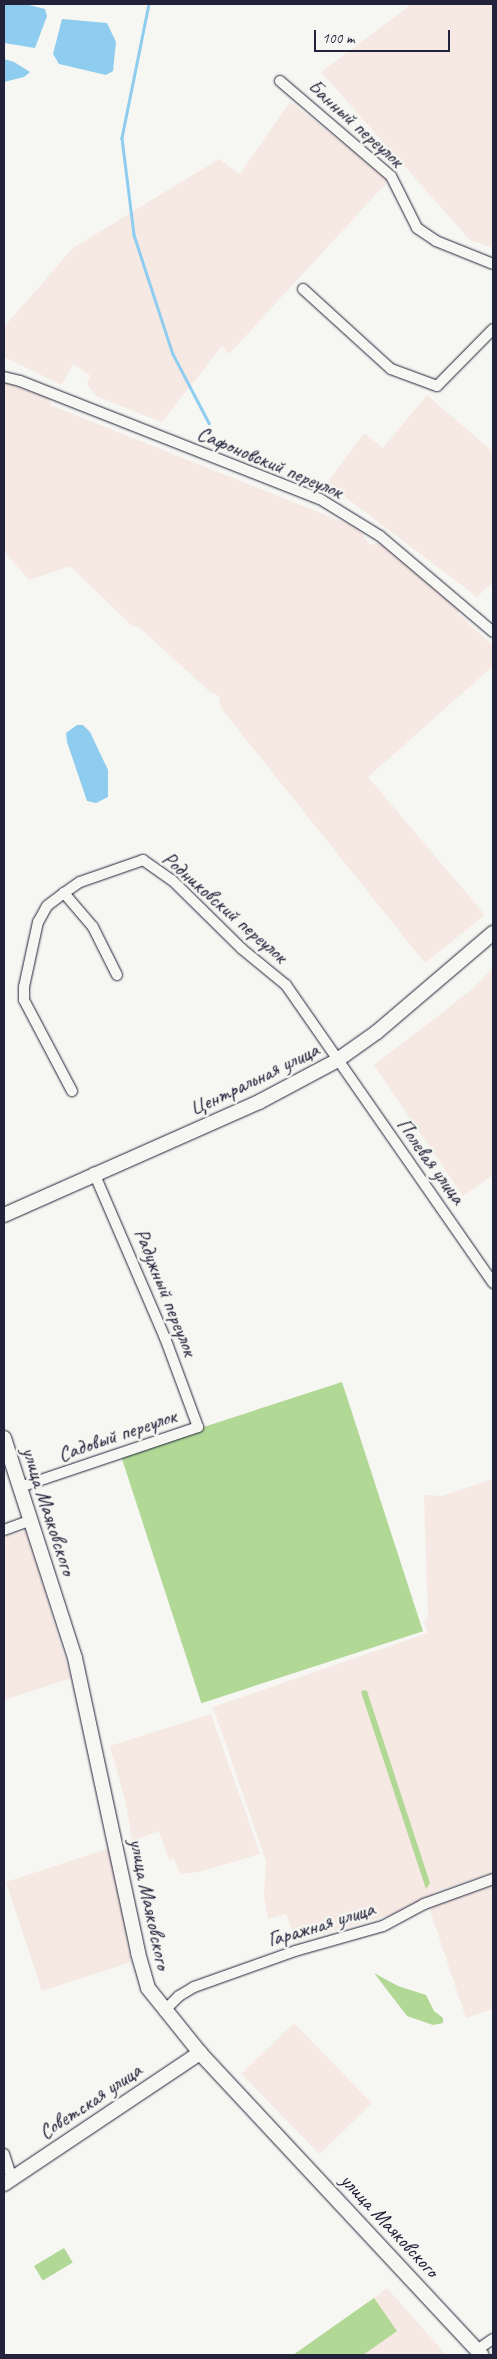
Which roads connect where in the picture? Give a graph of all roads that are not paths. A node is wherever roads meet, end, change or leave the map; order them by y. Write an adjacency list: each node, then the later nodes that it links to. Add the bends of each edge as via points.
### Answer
1 (280, 81): 2 (street, Банный переулок, via 392,176 417,228 436,241)
2 (493, 264)
3 (303, 289): 4 (street, via 391,368 436,386)
4 (493, 329)
5 (4, 377): 6 (street, Сафоновский переулок, via 320,499 380,536)
6 (493, 632)
7 (64, 893): 9 (street, via 93,927); 10 (street, Родниковский переулок, via 80,882 143,860 160,870 236,944 286,985 308,1013); 11 (street, Родниковский переулок, via 47,906 38,922 24,986 27,1010)
8 (493, 933): 10 (street, Центральная улица, via 377,1032)
9 (117, 975)
10 (336, 1061): 12 (street, Центральная улица, via 259,1102); 14 (street, Полевая улица)
11 (72, 1091)
12 (94, 1173): 13 (street, Центральная улица); 15 (street, Радужный переулок, via 165,1338)
13 (4, 1215)
14 (493, 1283)
15 (198, 1428): 17 (street, Садовый переулок)
16 (4, 1438): 17 (street, улица Маяковского)
17 (20, 1487): 18 (street, улица Маяковского)
18 (32, 1520): 19 (street); 21 (street, улица Маяковского, via 82,1686 141,1968 148,1988)
19 (4, 1530)
20 (493, 1879): 21 (street, Гаражная улица, via 424,1904 383,1926 295,1951 194,1987)
21 (164, 2011): 22 (street, улица Маяковского)
22 (200, 2053): 24 (street, Советская улица); 26 (street, улица Маяковского)
23 (4, 2154): 24 (street)
24 (8, 2181)
25 (493, 2339): 26 (street)
26 (479, 2353)

